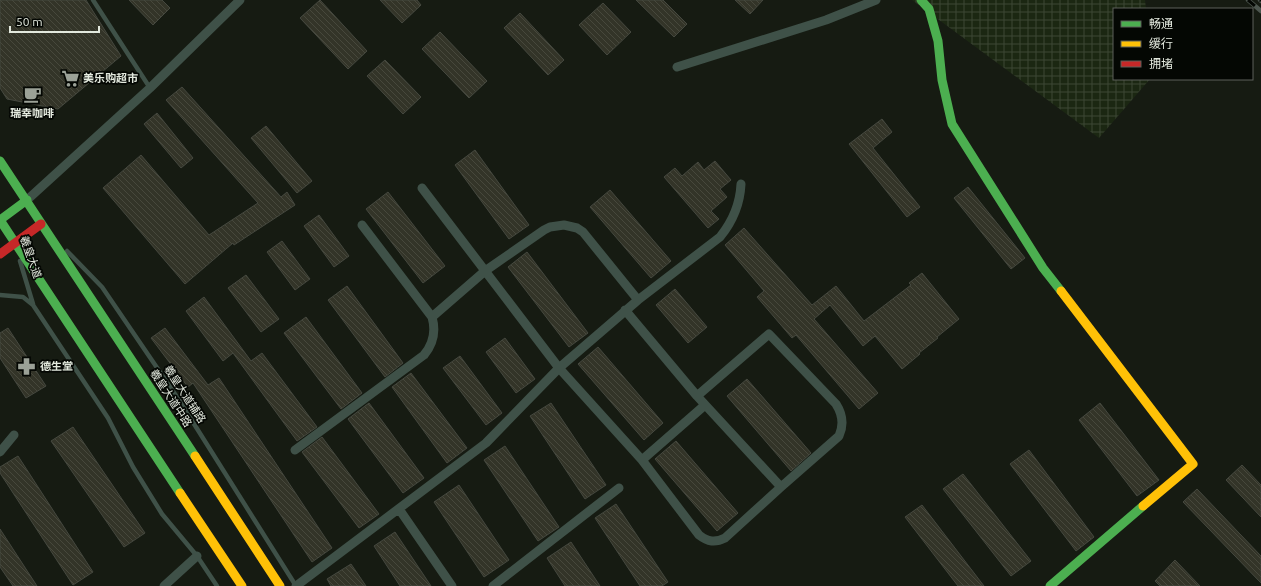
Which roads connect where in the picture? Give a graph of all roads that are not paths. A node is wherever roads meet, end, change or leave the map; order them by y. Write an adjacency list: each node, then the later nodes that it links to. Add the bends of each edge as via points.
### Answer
1 (93, 0): 6 (lane)
2 (240, 0): 6 (street)
3 (876, 0): 5 (street, via 826,20)
4 (921, 0): 40 (main road, via 929,9 938,41 942,80 952,124 1043,268 1193,464)
5 (677, 67)
6 (150, 88): 10 (street)
7 (0, 161): 10 (main road, 羲皇大道)
8 (740, 184): 18 (street, via 736,213 720,237)
9 (422, 188): 16 (street)
10 (27, 200): 11 (main road); 12 (main road, 羲皇大道)
11 (0, 220): 14 (main road, 羲皇大道)
12 (41, 224): 14 (main road); 36 (main road, 羲皇大道中路); 37 (lane, 羲皇大道辅路, via 102,287 179,400)
13 (362, 225): 21 (street)
14 (15, 242): 15 (main road); 19 (lane, 羲皇大道); 35 (main road)
15 (0, 254)
16 (485, 271): 18 (street, via 544,230 556,225 570,226 577,228 587,237); 21 (street); 22 (street)
17 (0, 296): 19 (lane, via 24,297)
18 (638, 300): 20 (street)
19 (33, 305): 32 (lane, via 108,418 133,467 162,514)
20 (625, 310): 22 (street); 23 (street)
21 (432, 317): 26 (street, via 433,338 424,355)
22 (558, 368): 28 (street); 31 (street, via 486,443)
23 (697, 396): 24 (street); 29 (street, via 769,334 836,404 842,420 839,436)
24 (706, 405): 28 (street); 29 (street)
25 (14, 435): 27 (street)
26 (295, 450)
27 (0, 452)
28 (642, 460): 29 (street, via 699,535 714,542 725,538)
29 (781, 487)
30 (619, 488): 39 (street)
31 (398, 509): 37 (street); 38 (street)
32 (197, 556): 33 (street); 34 (lane)
33 (164, 586)
34 (217, 586)
35 (242, 586)
36 (280, 586)
37 (296, 586)
38 (452, 586)
39 (493, 586)
40 (1050, 586)

